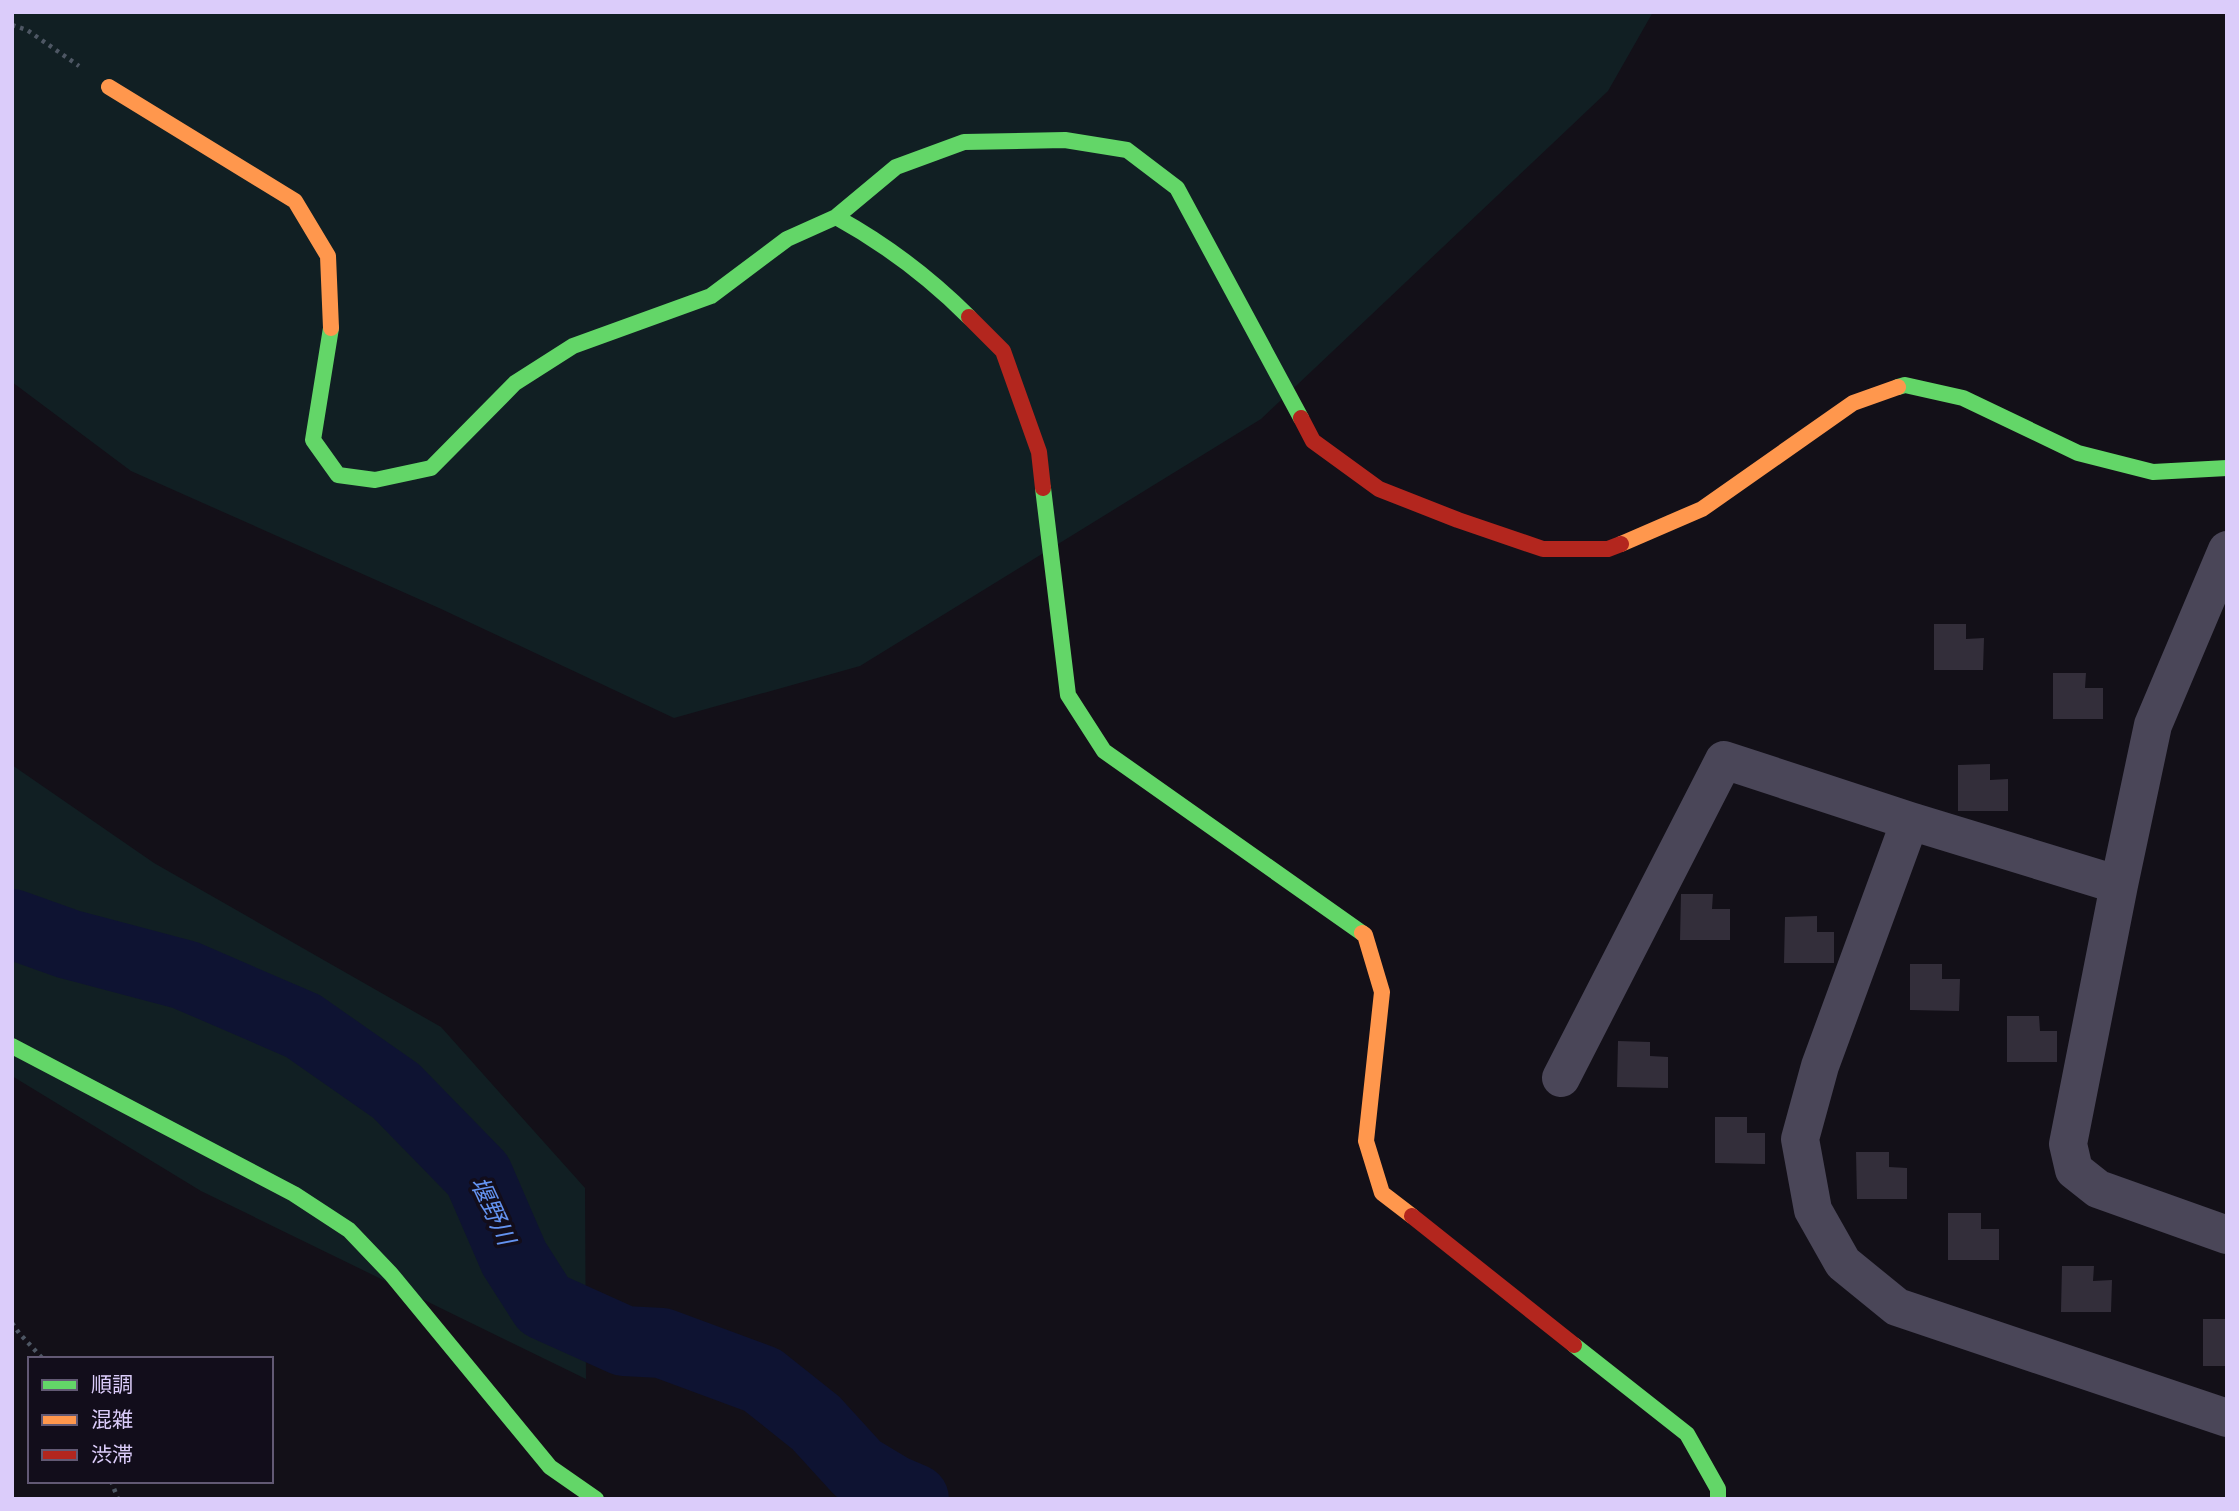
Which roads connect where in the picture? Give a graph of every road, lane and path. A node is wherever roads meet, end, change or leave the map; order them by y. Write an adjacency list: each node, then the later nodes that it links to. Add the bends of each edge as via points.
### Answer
1 (12, 25): 2 (path, via 27,30)
2 (108, 86): 3 (street, via 295,201 328,256 331,332 313,440 338,474 375,480 431,468 515,383 573,346 711,296 787,239)
3 (835, 217): 4 (street, via 895,167 964,142 1065,140 1127,150 1177,188 1313,441 1379,489 1543,549 1608,549 1702,509 1853,403 1905,385 1963,398 2078,453 2140,469); 15 (street, via 870,236 940,288 1003,351 1039,452 1068,695 1104,751 1365,935 1382,992 1366,1141 1382,1193 1687,1434 1718,1489)
4 (2227, 468)
5 (2227, 550): 7 (street, via 2152,725)
6 (1910, 821): 7 (street); 9 (street, via 1724,760); 13 (street, via 1820,1066 1800,1139 1813,1210 1843,1263 1897,1307)
7 (2119, 885): 10 (street, via 2068,1144 2074,1170 2098,1189)
8 (12, 1046): 14 (street, via 294,1194 349,1230 391,1274 550,1467)
9 (1561, 1079)
10 (2227, 1235)
11 (12, 1322): 12 (path)
12 (41, 1357)
13 (2227, 1418)
14 (596, 1499)
15 (1718, 1499)

